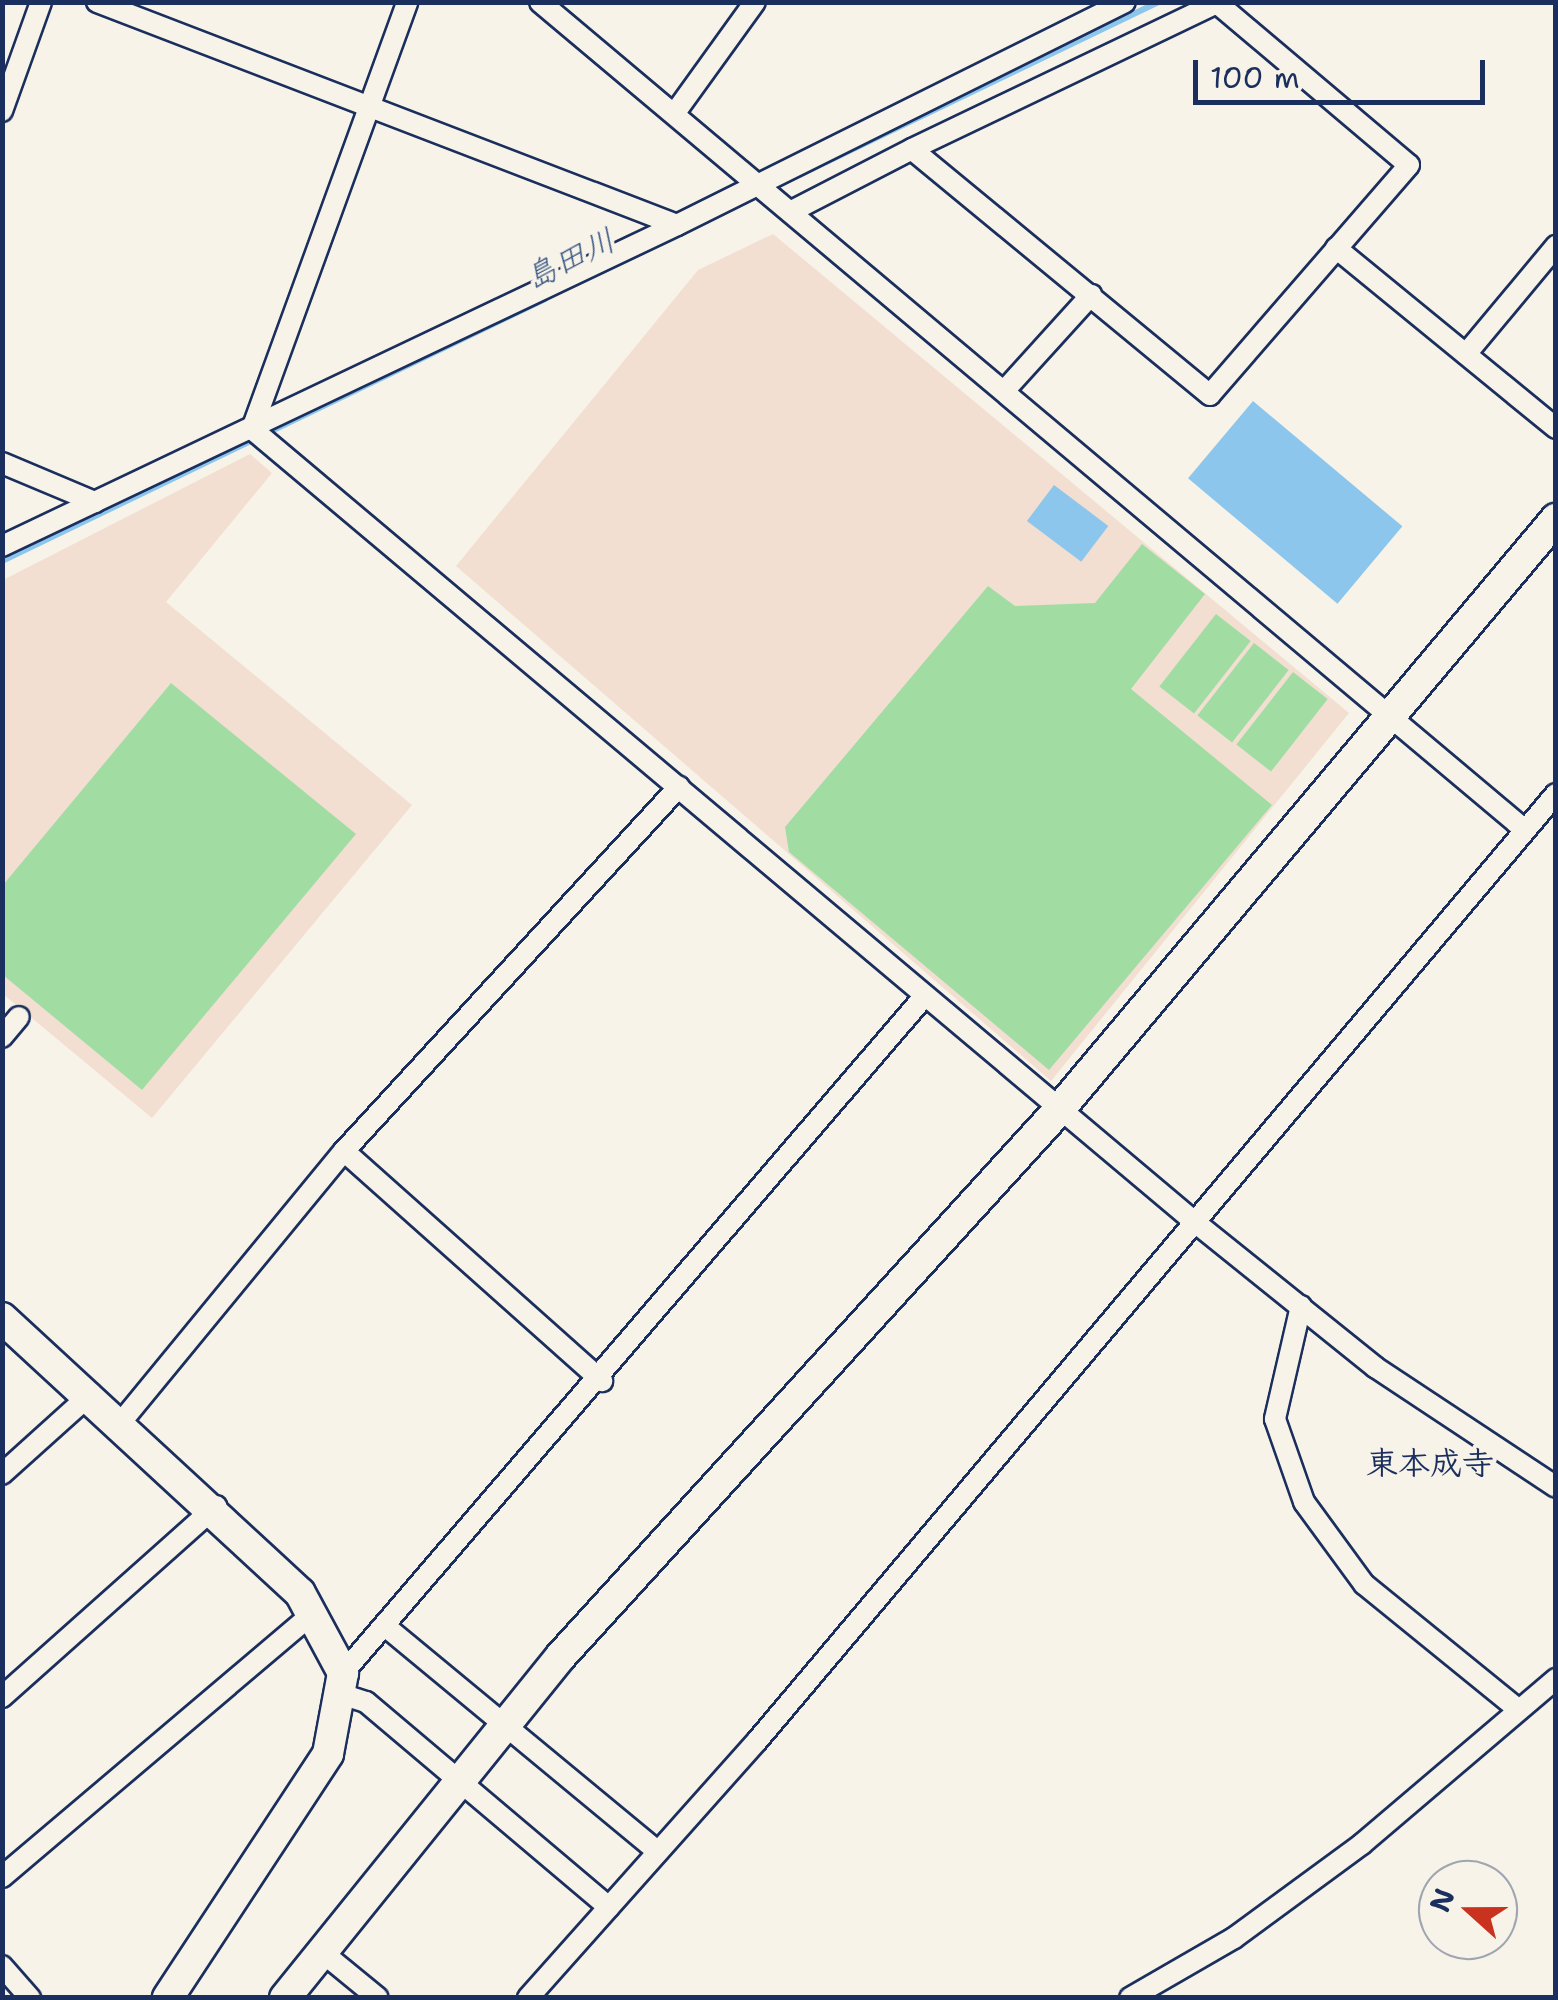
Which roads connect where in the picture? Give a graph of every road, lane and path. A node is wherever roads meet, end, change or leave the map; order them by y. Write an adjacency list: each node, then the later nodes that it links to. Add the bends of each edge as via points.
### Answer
1 (41, 2): 9 (street)
2 (97, 2): 7 (street)
3 (407, 2): 7 (street)
4 (540, 2): 8 (street)
5 (754, 2): 8 (street)
6 (1125, 2): 11 (street)
7 (370, 101): 13 (street); 20 (street)
8 (677, 110): 11 (street)
9 (2, 111)
10 (912, 149): 12 (street); 15 (street, via 1216,3 1409,165); 16 (street)
11 (758, 184): 12 (street); 13 (street)
12 (792, 211): 18 (street)
13 (677, 225): 20 (street)
14 (1556, 246): 17 (street)
15 (1336, 248): 16 (street, via 1210,395); 17 (street)
16 (1091, 295): 18 (street)
17 (1466, 354): 19 (street)
18 (1004, 391): 25 (street)
19 (1556, 428)
20 (252, 429): 22 (street); 26 (street)
21 (2, 462): 22 (street)
22 (95, 502): 24 (street)
23 (1556, 520): 25 (street)
24 (2, 546)
25 (1385, 715): 28 (street); 32 (street)
26 (679, 786): 29 (street); 33 (street)
27 (1556, 794): 28 (street)
28 (1524, 829): 34 (street)
29 (923, 998): 32 (street); 37 (street)
30 (19, 1018): 31 (street)
31 (2, 1037)
32 (1058, 1111): 34 (street); 49 (street)
33 (344, 1151): 37 (street); 39 (street)
34 (1196, 1224): 35 (street); 51 (street)
35 (1302, 1306): 41 (street, via 1375,1368); 48 (street, via 1276,1419 1304,1502 1364,1584)
36 (2, 1318): 38 (street)
37 (602, 1381): 44 (street)
38 (91, 1394): 39 (street); 40 (street)
39 (122, 1420): 42 (street)
40 (2, 1474)
41 (1556, 1487)
42 (216, 1506): 43 (street); 47 (street)
43 (314, 1612): 46 (street); 52 (street)
44 (385, 1626): 46 (street); 49 (street)
45 (1556, 1679): 48 (street)
46 (344, 1684): 50 (street); 57 (street, via 328,1754)
47 (2, 1696)
48 (1518, 1709): 61 (street, via 1362,1844 1234,1938)
49 (503, 1728): 50 (street); 51 (street)
50 (460, 1780): 53 (street); 54 (street)
51 (658, 1852): 53 (street)
52 (2, 1877)
53 (609, 1907): 60 (street)
54 (322, 1952): 58 (street); 59 (street)
55 (2, 1966): 56 (street)
56 (30, 1998)
57 (168, 1998)
58 (285, 1998)
59 (378, 1998)
60 (528, 1998)
61 (1130, 1998)

